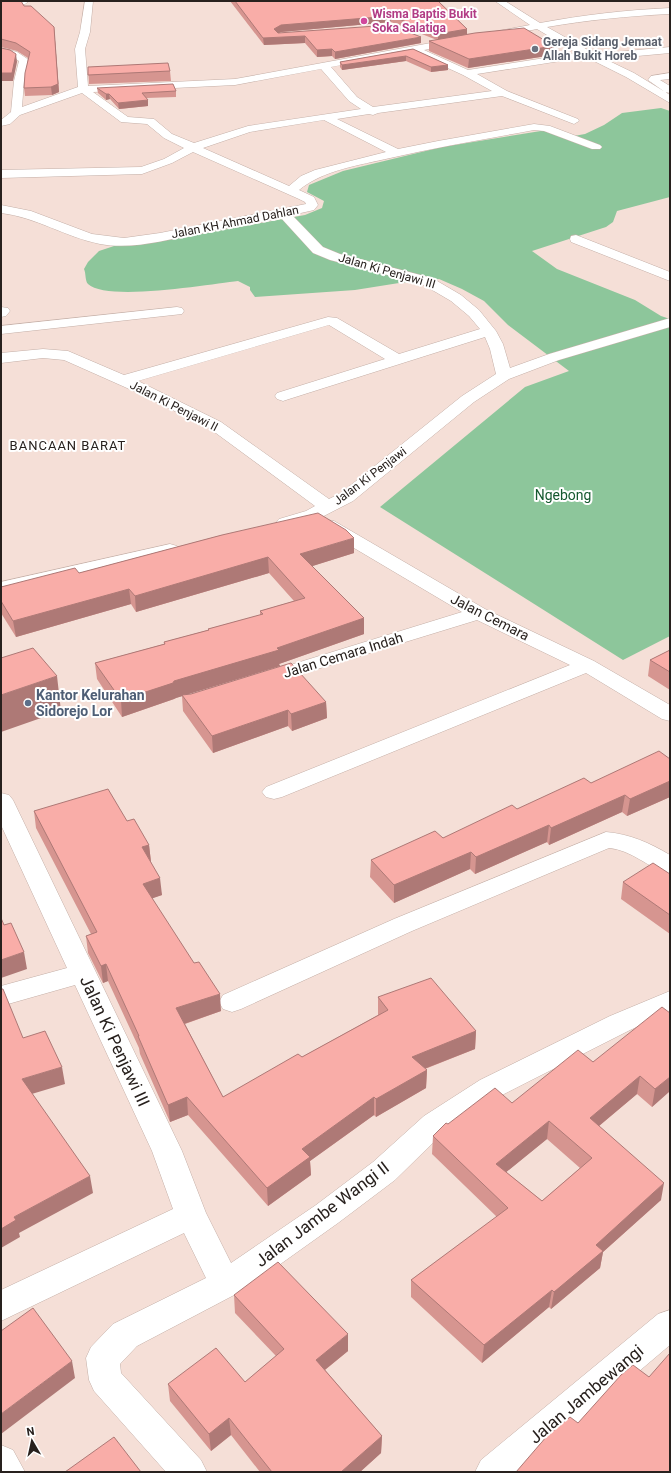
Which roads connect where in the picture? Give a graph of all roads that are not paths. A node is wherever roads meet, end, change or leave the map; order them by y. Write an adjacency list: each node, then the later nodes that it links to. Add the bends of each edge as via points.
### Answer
1 (25, 1): 4 (street)
2 (89, 1): 18 (street, via 80,49)
3 (499, 1): 6 (street)
4 (1, 4)
5 (670, 11): 6 (street, via 621,14)
6 (538, 26): 7 (street); 14 (street)
7 (484, 36)
8 (418, 37): 10 (street)
9 (469, 39): 10 (street)
10 (439, 45): 11 (street)
11 (414, 49): 15 (street); 16 (street)
12 (670, 50): 14 (street)
13 (1, 51): 23 (street, via 24,60 18,81)
14 (590, 55): 16 (street); 21 (street, via 630,75)
15 (324, 66): 18 (street, via 227,83); 22 (street, via 353,99)
16 (468, 73): 20 (street)
17 (670, 76): 19 (street, via 653,80)
18 (83, 89): 23 (street); 27 (street, Jalan KH Ahmad Dahlan, via 125,120 150,122 168,136)
19 (670, 90)
20 (503, 93): 22 (street); 25 (street)
21 (670, 100)
22 (373, 112): 24 (street)
23 (16, 113): 26 (street)
24 (325, 118): 27 (street, via 248,129); 29 (street)
25 (574, 121)
26 (3, 125)
27 (194, 147): 30 (street, via 168,161 142,170); 31 (street, Jalan KH Ahmad Dahlan)
28 (596, 147): 29 (street, via 539,127)
29 (396, 153): 31 (street, via 319,173)
30 (1, 174)
31 (290, 191): 33 (street, Jalan KH Ahmad Dahlan, via 307,198 312,205)
32 (1, 209): 33 (street, Jalan KH Ahmad Dahlan, via 27,213 82,235 117,242 148,239)
33 (284, 214): 39 (street, Jalan Ki Penjawi III, via 318,250 440,287 461,301)
34 (576, 239): 35 (street)
35 (670, 277)
36 (177, 311): 38 (street)
37 (670, 322): 44 (street, Jalan Ki Penjawi, via 534,363)
38 (1, 330)
39 (489, 331): 42 (street); 44 (street, Jalan Ki Penjawi III, via 498,348)
40 (33, 354): 41 (street, Jalan Ki Penjawi II); 43 (street); 45 (street, Jalan Ki Penjawi II, via 68,356)
41 (1, 358)
42 (398, 360): 45 (street, via 328,321); 46 (street)
43 (1, 370)
44 (504, 376): 47 (street, Jalan Ki Penjawi, via 468,399 347,497)
45 (122, 381): 47 (street, Jalan Ki Penjawi II, via 215,425)
46 (283, 396)
47 (320, 511): 48 (street, Jalan Ki Penjawi); 51 (street, Jalan Cemara, via 377,555)
48 (270, 527)
49 (185, 547): 50 (street)
50 (1, 588)
51 (478, 613): 52 (street, Jalan Cemara); 53 (street, Jalan Cemara Indah)
52 (587, 665): 54 (street, Jalan Cemara); 55 (street)
53 (251, 683)
54 (668, 710)
55 (274, 792)
56 (1, 800): 58 (street, Jalan Ki Penjawi III)
57 (670, 866): 61 (street, via 633,844 606,840 403,925)
58 (83, 973): 59 (street); 62 (street, Jalan Ki Penjawi III, via 167,1151)
59 (1, 996)
60 (670, 1001): 63 (street, Jalan Jambe Wangi II, via 490,1088 434,1124 384,1171 327,1214)
61 (232, 1002)
62 (191, 1215): 63 (street, Jalan Ki Penjawi III); 64 (street)
63 (225, 1284): 69 (street, Jalan Jambe Wangi II, via 125,1335 103,1358 106,1380)
64 (1, 1306)
65 (670, 1324): 67 (street, Jalan Jambewangi)
66 (1, 1462): 68 (street)
67 (498, 1468)
68 (7, 1472)
69 (189, 1472)

